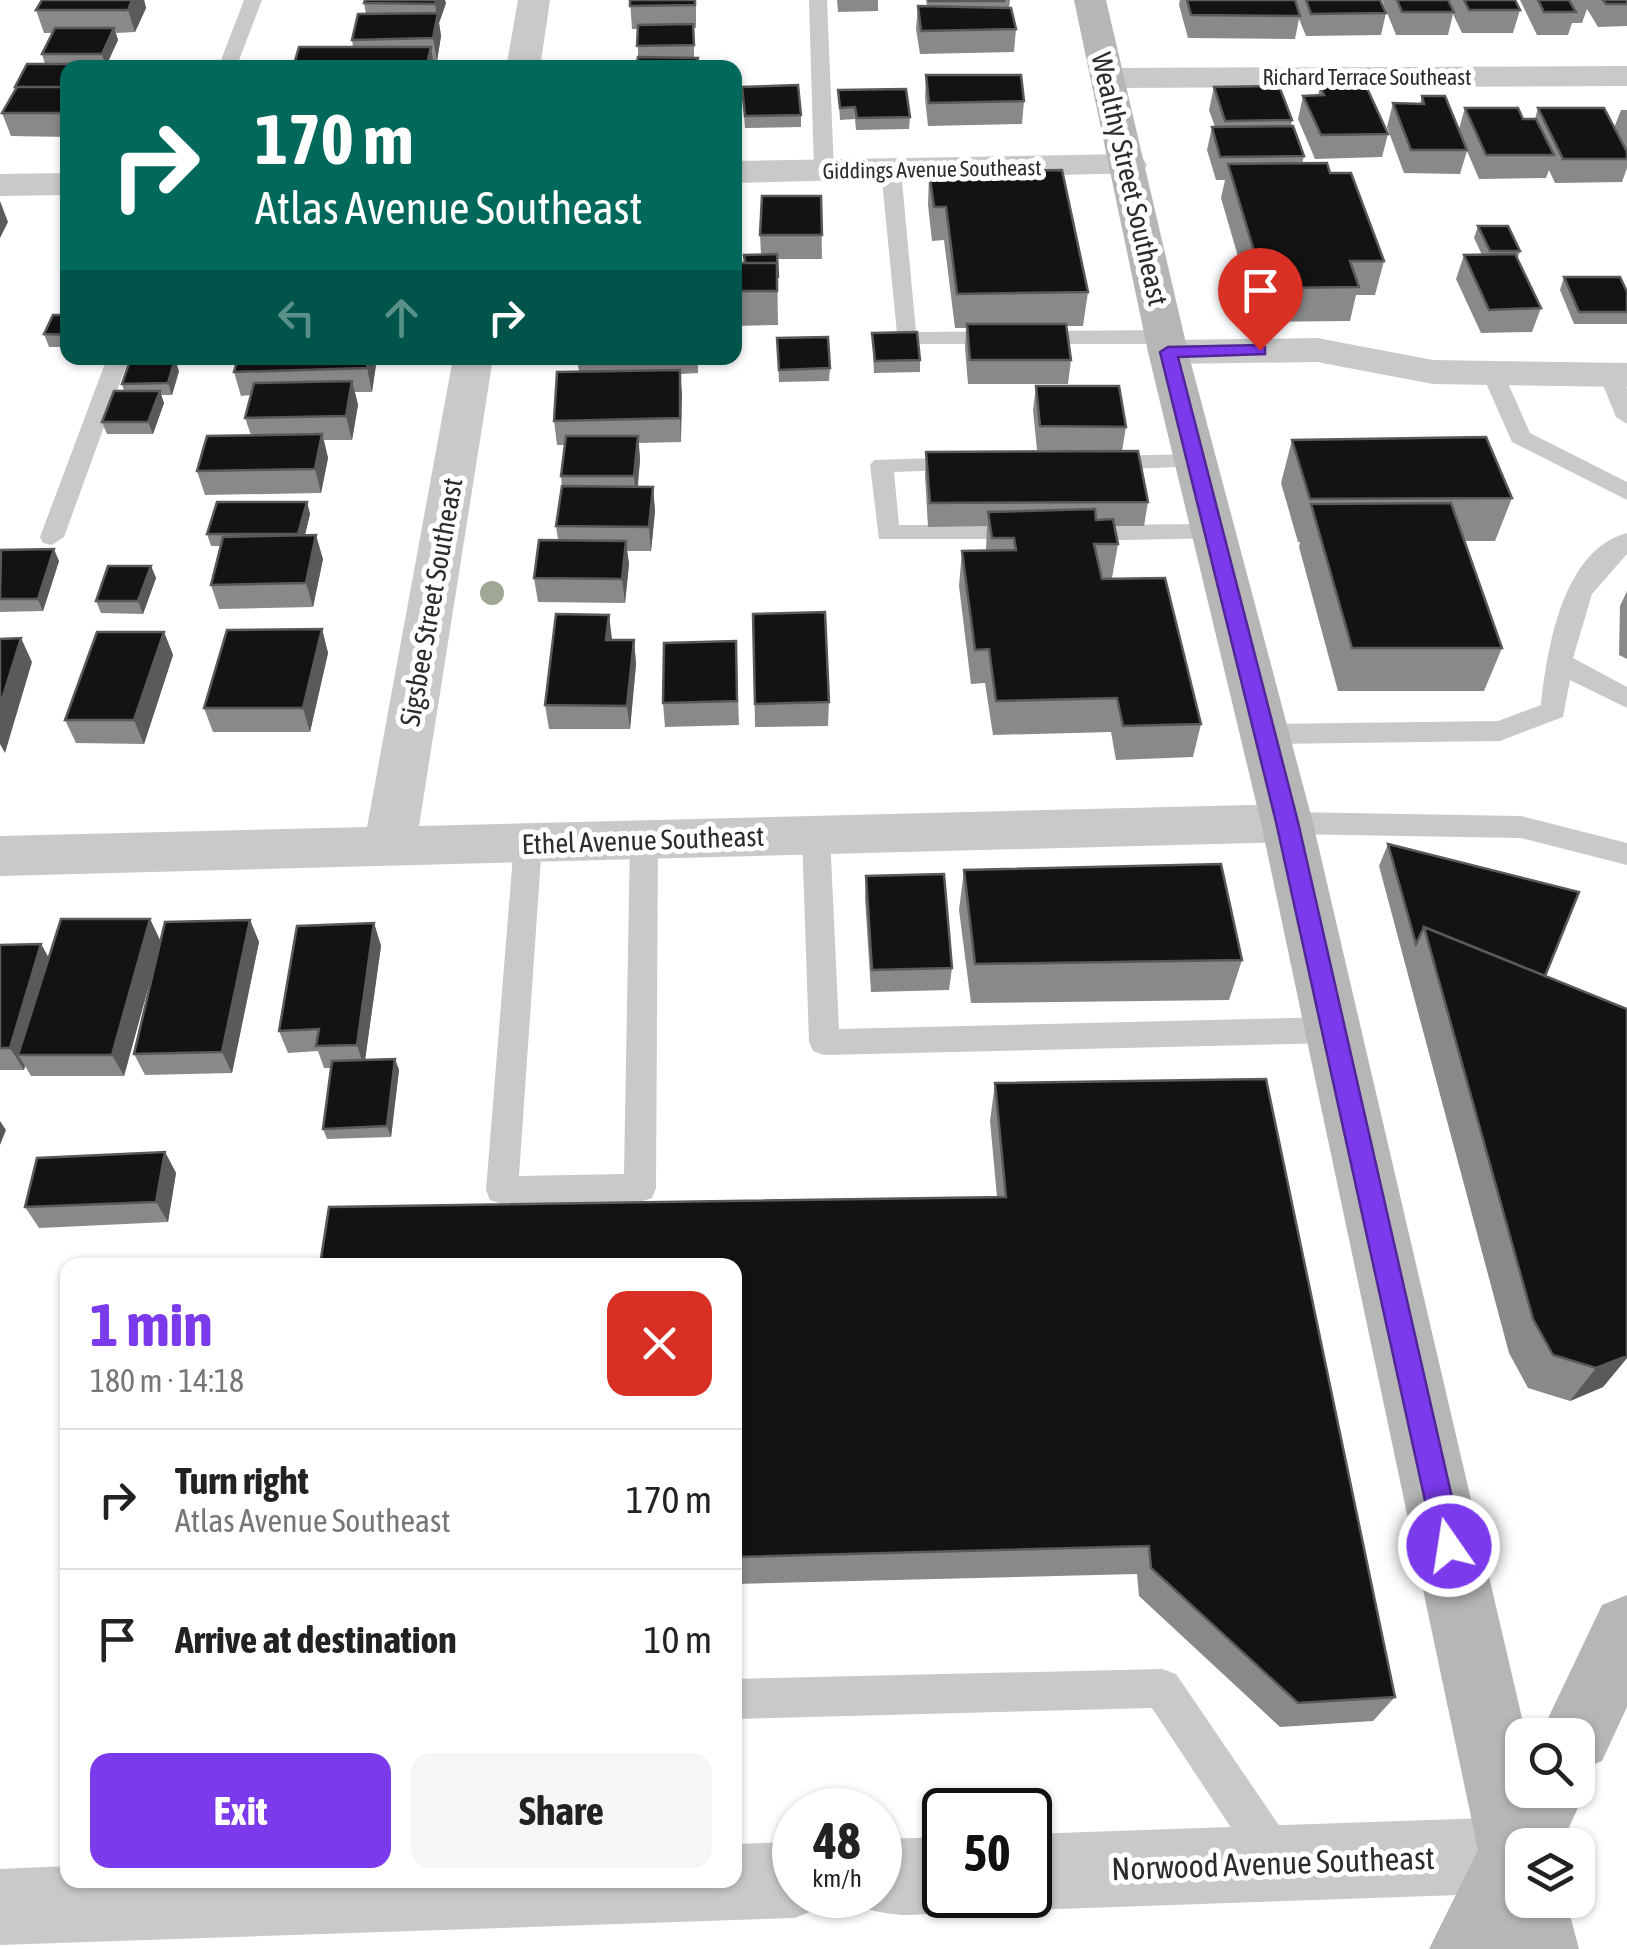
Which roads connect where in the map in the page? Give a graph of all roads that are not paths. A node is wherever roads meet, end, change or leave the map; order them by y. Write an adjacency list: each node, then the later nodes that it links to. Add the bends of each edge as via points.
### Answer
1 (252, 0): 5 (lane)
2 (534, 0): 6 (street)
3 (818, 0): 11 (lane)
4 (1090, 0): 8 (main road, Wealthy Street Southeast)
5 (230, 60)
6 (523, 60)
7 (1627, 76): 8 (street, Richard Terrace Southeast)
8 (1108, 78): 9 (main road, Wealthy Street Southeast)
9 (1130, 165): 10 (street, Giddings Avenue Southeast); 15 (main road, Wealthy Street Southeast)
10 (891, 170): 11 (street, Giddings Avenue Southeast); 15 (lane, via 906,339)
11 (824, 171): 12 (street, Giddings Avenue Southeast)
12 (742, 172)
13 (60, 184): 14 (street)
14 (0, 185)
15 (1167, 344): 18 (street, via 1317,350 1433,372); 21 (main road, Wealthy Street Southeast)
16 (115, 365): 26 (lane)
17 (472, 365): 35 (street, Sigsbee Street Southeast)
18 (1493, 374): 19 (street); 24 (lane, via 1520,437)
19 (1618, 375): 20 (lane)
20 (1627, 417)
21 (1195, 461): 22 (lane); 25 (main road, Wealthy Street Southeast)
22 (1082, 463)
23 (1002, 464): 25 (lane, via 882,465 888,533)
24 (1627, 492)
25 (1212, 532): 30 (main road, Wealthy Street Southeast)
26 (52, 537)
27 (1627, 542): 28 (lane, via 1602,558 1580,585)
28 (1559, 662): 29 (lane); 30 (lane, via 1554,710 1500,731)
29 (1627, 700)
30 (1264, 734): 31 (main road, Wealthy Street Southeast)
31 (1287, 822): 32 (street, Ethel Avenue Southeast); 36 (lane, via 1522,827); 38 (main road, Wealthy Street Southeast)
32 (816, 835): 33 (street, Ethel Avenue Southeast); 38 (lane, via 824,1042)
33 (644, 840): 34 (street, Ethel Avenue Southeast); 34 (lane, via 640,1188 502,1190)
34 (528, 843): 35 (street, Ethel Avenue Southeast)
35 (390, 846): 37 (street, Ethel Avenue Southeast)
36 (1627, 854)
37 (0, 856)
38 (1334, 1030): 42 (main road, Wealthy Street Southeast)
39 (1627, 1630): 41 (main road)
40 (742, 1699): 44 (lane, via 1162,1688)
41 (1584, 1718)
42 (1522, 1828)
43 (1505, 1857): 44 (street, Norwood Avenue Southeast)
44 (1279, 1863): 45 (street, Norwood Avenue Southeast)
45 (1052, 1871)
46 (772, 1880): 47 (street)
47 (742, 1881)
48 (297, 1888): 49 (street)
49 (173, 1890): 52 (street)
50 (1505, 1893): 53 (main road)
51 (1536, 1918): 54 (main road, Wealthy Street Southeast)
52 (33, 1921)
53 (1468, 1949)
54 (1540, 1949)

